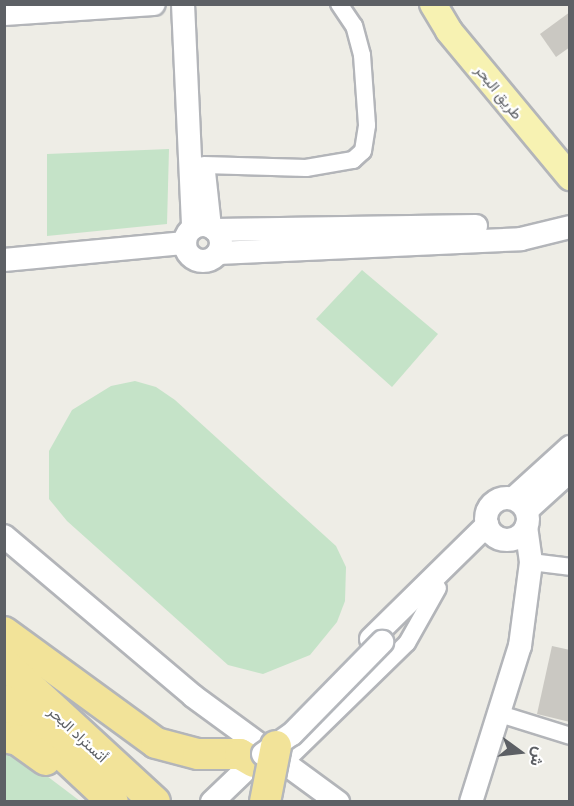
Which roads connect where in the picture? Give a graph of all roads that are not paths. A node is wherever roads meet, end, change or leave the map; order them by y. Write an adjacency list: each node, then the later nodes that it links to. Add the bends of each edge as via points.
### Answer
1 (154, 4): 6 (main road)
2 (183, 4): 11 (main road)
3 (194, 4): 8 (main road)
4 (339, 4): 8 (street, via 354,26 362,55 367,125 363,151 353,160 306,168)
5 (433, 4): 9 (main road, طريق البحر, via 449,31)
6 (92, 6): 7 (main road)
7 (13, 10)
8 (204, 165): 11 (main road)
9 (570, 177)
10 (559, 228): 11 (main road, via 522,224)
11 (202, 239): 12 (main road, via 133,251)
12 (4, 260)
13 (570, 447): 15 (main road)
14 (570, 471): 15 (main road)
15 (522, 512): 16 (main road, via 513,539); 16 (main road, via 501,498 490,506); 19 (main road)
16 (494, 533): 19 (main road); 20 (main road); 22 (main road)
17 (4, 536): 28 (main road)
18 (570, 567): 19 (street)
19 (529, 571): 25 (main road, via 520,646)
20 (438, 588): 22 (main road); 28 (street, via 407,643)
21 (4, 632): 28 (highway, via 156,743 198,754)
22 (376, 640): 28 (main road, bridge)
23 (4, 663): 31 (highway, أتستراد البحر)
24 (4, 700): 30 (highway, أتستراد البحر)
25 (500, 714): 26 (street); 35 (main road)
26 (570, 736)
27 (4, 737): 29 (highway, via 30,748)
28 (269, 756): 32 (main road); 33 (highway, bridge); 34 (main road)
29 (95, 801)
30 (113, 801)
31 (155, 801)
32 (212, 801)
33 (265, 801)
34 (338, 801)
35 (471, 801)

